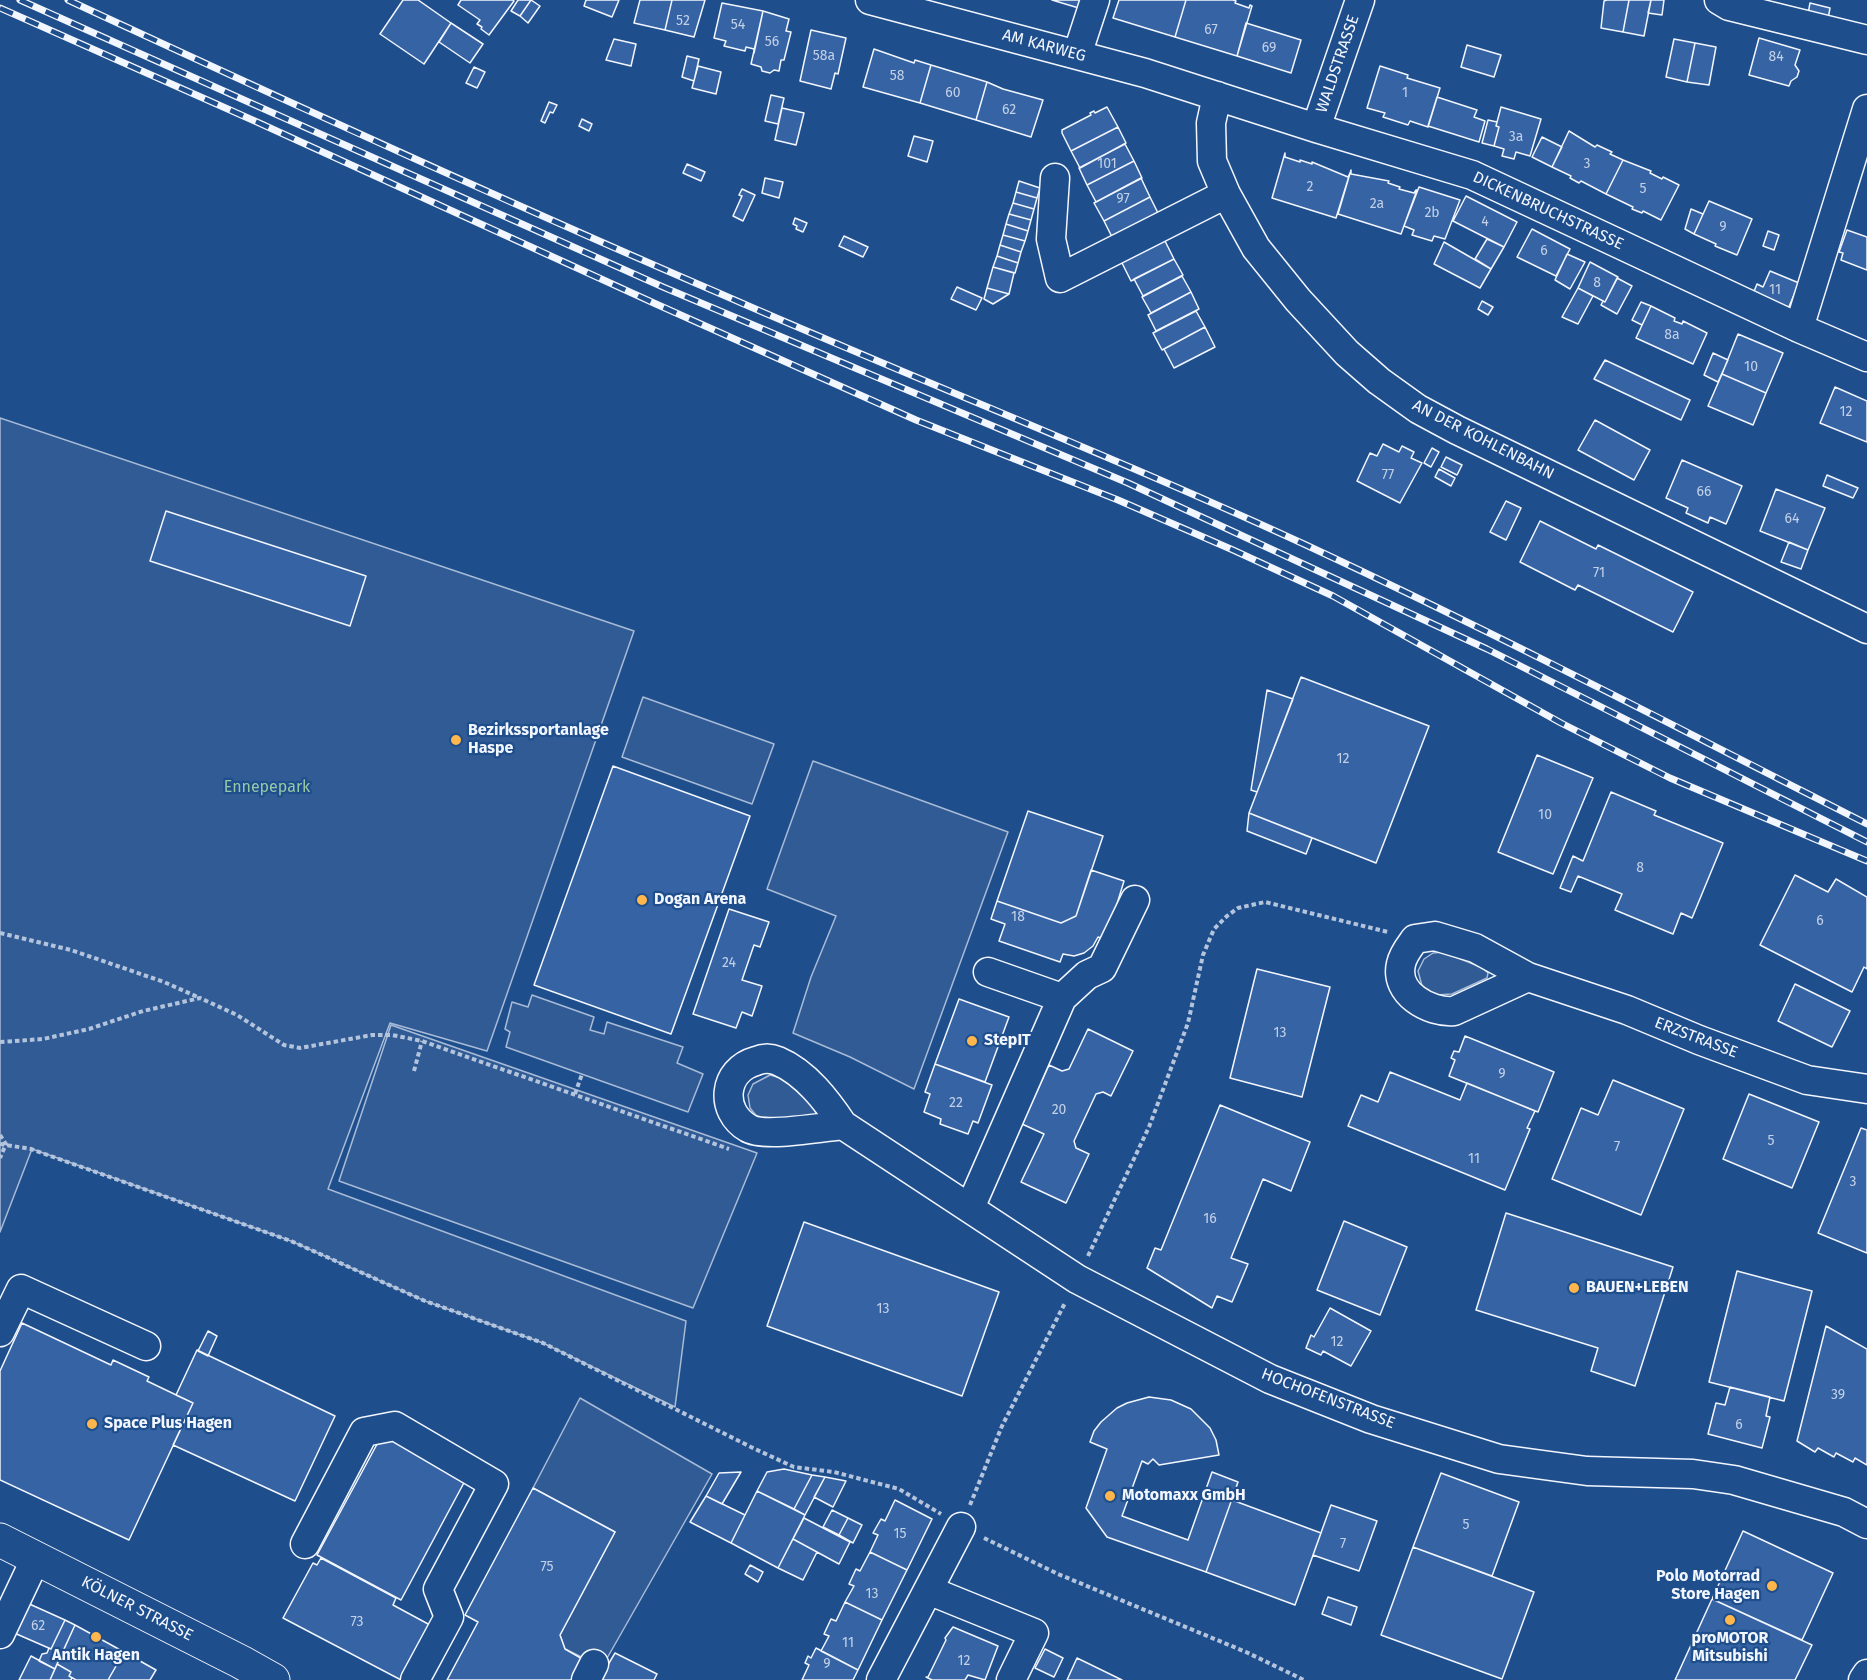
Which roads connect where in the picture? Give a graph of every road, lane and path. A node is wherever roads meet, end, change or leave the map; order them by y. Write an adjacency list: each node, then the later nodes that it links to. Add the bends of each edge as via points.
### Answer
1 (870, 0): 6 (street, AM KARWEG)
2 (1095, 0): 6 (street)
3 (1360, 0): 9 (street, WALDSTRASSE)
4 (1719, 0): 5 (street, via 1729,6)
5 (1867, 40)
6 (1077, 55): 7 (street, AM KARWEG)
7 (1217, 96): 9 (street, DICKENBRUCHSTRASSE); 11 (street, AN DER KOHLENBAHN, via 1211,123 1212,161)
8 (1867, 109): 12 (street)
9 (1316, 128): 12 (street, DICKENBRUCHSTRASSE, via 1472,175)
10 (1055, 178): 11 (street, via 1051,239 1060,278)
11 (1226, 194): 14 (street, AN DER KOHLENBAHN, via 1256,248 1298,300 1347,353 1418,409)
12 (1799, 328): 13 (street, DICKENBRUCHSTRASSE)
13 (1867, 357)
14 (1867, 629)
15 (1135, 900): 21 (street, via 1102,968 1087,975)
16 (0, 933): 20 (path, via 71,950)
17 (1415, 939): 19 (street, ERZSTRASSE, via 1435,936 1475,948); 19 (street, via 1400,964 1401,976 1414,999 1426,1007 1454,1011); 35 (path, via 1265,902 1238,908 1214,929 1203,955 1188,1023 1149,1127)
18 (988, 972): 21 (street)
19 (1528, 977): 26 (street, ERZSTRASSE, via 1627,1010 1807,1080)
20 (200, 998): 22 (path, via 237,1015 284,1045 300,1048 372,1035); 23 (path, via 54,1037)
21 (1062, 998): 34 (street)
22 (422, 1041): 24 (path); 27 (path)
23 (0, 1042)
24 (414, 1071)
25 (582, 1074): 27 (path)
26 (1867, 1089)
27 (575, 1094): 32 (path)
28 (843, 1125): 34 (street, HOCHOFENSTRASSE)
29 (0, 1135): 31 (path)
30 (0, 1144): 31 (path)
31 (6, 1144): 33 (path); 39 (path, via 31,1149 291,1241 425,1301 543,1343 794,1467 834,1472 899,1489)
32 (737, 1152)
33 (0, 1158)
34 (970, 1208): 35 (street, HOCHOFENSTRASSE)
35 (1073, 1287): 38 (street, HOCHOFENSTRASSE, via 1270,1379 1371,1419 1499,1459 1587,1471 1693,1474 1734,1480 1844,1512); 39 (path, via 1002,1426)
36 (0, 1332): 37 (street, via 21,1289)
37 (146, 1346)
38 (1867, 1524)
39 (961, 1527): 43 (street); 50 (path, via 1058,1574)
40 (0, 1540): 42 (main road, KÖLNER STRASSE)
41 (305, 1544): 47 (street, via 364,1432 395,1426 494,1484 438,1589 449,1617)
42 (36, 1558): 44 (street); 46 (main road, KÖLNER STRASSE)
43 (928, 1590): 48 (street); 49 (street, via 1034,1634)
44 (0, 1634)
45 (1867, 1674): 51 (street)
46 (273, 1680)
47 (415, 1680)
48 (881, 1680)
49 (1011, 1680)
50 (1304, 1680)
51 (1863, 1680)

